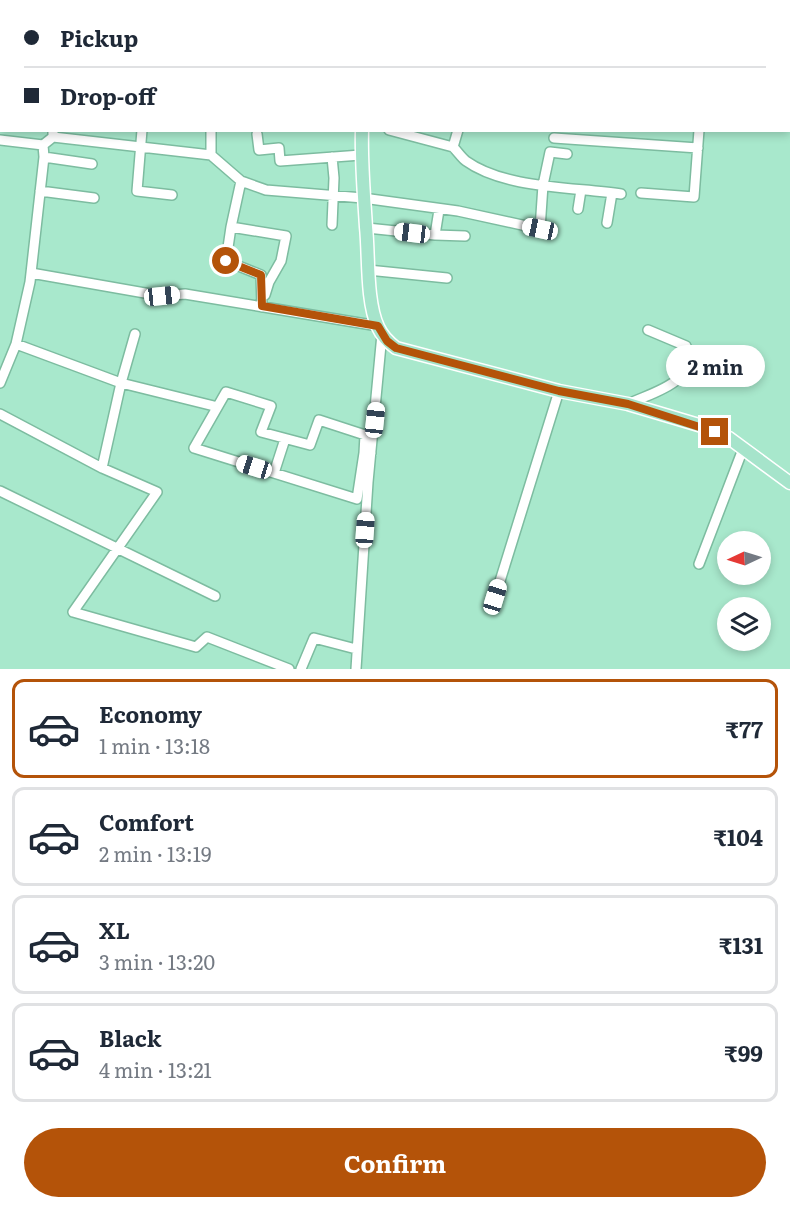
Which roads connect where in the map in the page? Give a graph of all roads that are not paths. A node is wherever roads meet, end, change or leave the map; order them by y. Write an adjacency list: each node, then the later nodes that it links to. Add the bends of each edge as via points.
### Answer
1 (142, 132): 13 (street)
2 (211, 132): 16 (street)
3 (362, 132): 17 (main road)
4 (397, 132): 12 (street)
5 (457, 132): 12 (street)
6 (699, 132): 14 (street)
7 (53, 134): 11 (street); 13 (street)
8 (257, 134): 19 (street, via 259,150 279,148 280,161)
9 (554, 138): 14 (street)
10 (0, 140): 11 (street)
11 (43, 145): 18 (street)
12 (453, 147): 22 (street, via 466,161 497,177)
13 (141, 148): 16 (street); 26 (street, via 137,191)
14 (698, 148): 25 (street, via 694,197)
15 (567, 154): 22 (street, via 550,152)
16 (211, 155): 21 (street)
17 (361, 155): 19 (street); 29 (main road)
18 (44, 158): 20 (street); 24 (street)
19 (332, 158): 27 (street)
20 (92, 164)
21 (241, 182): 27 (street, via 266,190); 34 (street)
22 (543, 185): 23 (street); 31 (street, via 540,229)
23 (581, 190): 30 (street); 32 (street, via 616,193)
24 (40, 191): 28 (street); 39 (street)
25 (641, 193)
26 (172, 195)
27 (333, 195): 29 (street); 33 (street)
28 (94, 198)
29 (363, 198): 31 (street); 35 (main road)
30 (578, 209)
31 (439, 210): 36 (street)
32 (607, 223)
33 (332, 225)
34 (231, 227): 41 (street, via 226,261 261,275); 41 (street, via 286,236 281,261)
35 (367, 228): 36 (street); 38 (main road)
36 (435, 235): 37 (street)
37 (465, 237)
38 (368, 270): 40 (street); 42 (main road)
39 (31, 273): 41 (street, via 162,296 185,294); 45 (street)
40 (447, 278)
41 (262, 306): 42 (street)
42 (380, 330): 50 (main road, via 396,348); 56 (street)
43 (648, 330): 51 (street, via 686,346 686,369 668,387)
44 (135, 334): 49 (street)
45 (16, 344): 47 (street); 49 (street)
46 (0, 352): 47 (street)
47 (11, 355): 48 (street)
48 (0, 381)
49 (121, 383): 52 (street); 57 (street)
50 (559, 391): 51 (main road); 64 (street)
51 (628, 404): 55 (main road, via 702,426 729,438)
52 (214, 406)
53 (0, 414): 57 (street)
54 (285, 439): 56 (street, via 310,445 319,420 365,435); 58 (street); 58 (street, via 261,432 271,406 226,392 194,448)
55 (742, 449): 59 (main road); 62 (street)
56 (368, 453): 58 (street, via 357,499); 65 (street)
57 (102, 468): 61 (street, via 157,492)
58 (274, 473)
59 (790, 483)
60 (0, 491): 61 (street)
61 (117, 550): 63 (street); 66 (street, via 73,612 196,647 207,637)
62 (699, 564)
63 (215, 596)
64 (495, 597)
65 (356, 649): 67 (street, via 314,638); 68 (street)
66 (288, 669)
67 (301, 669)
68 (356, 669)

